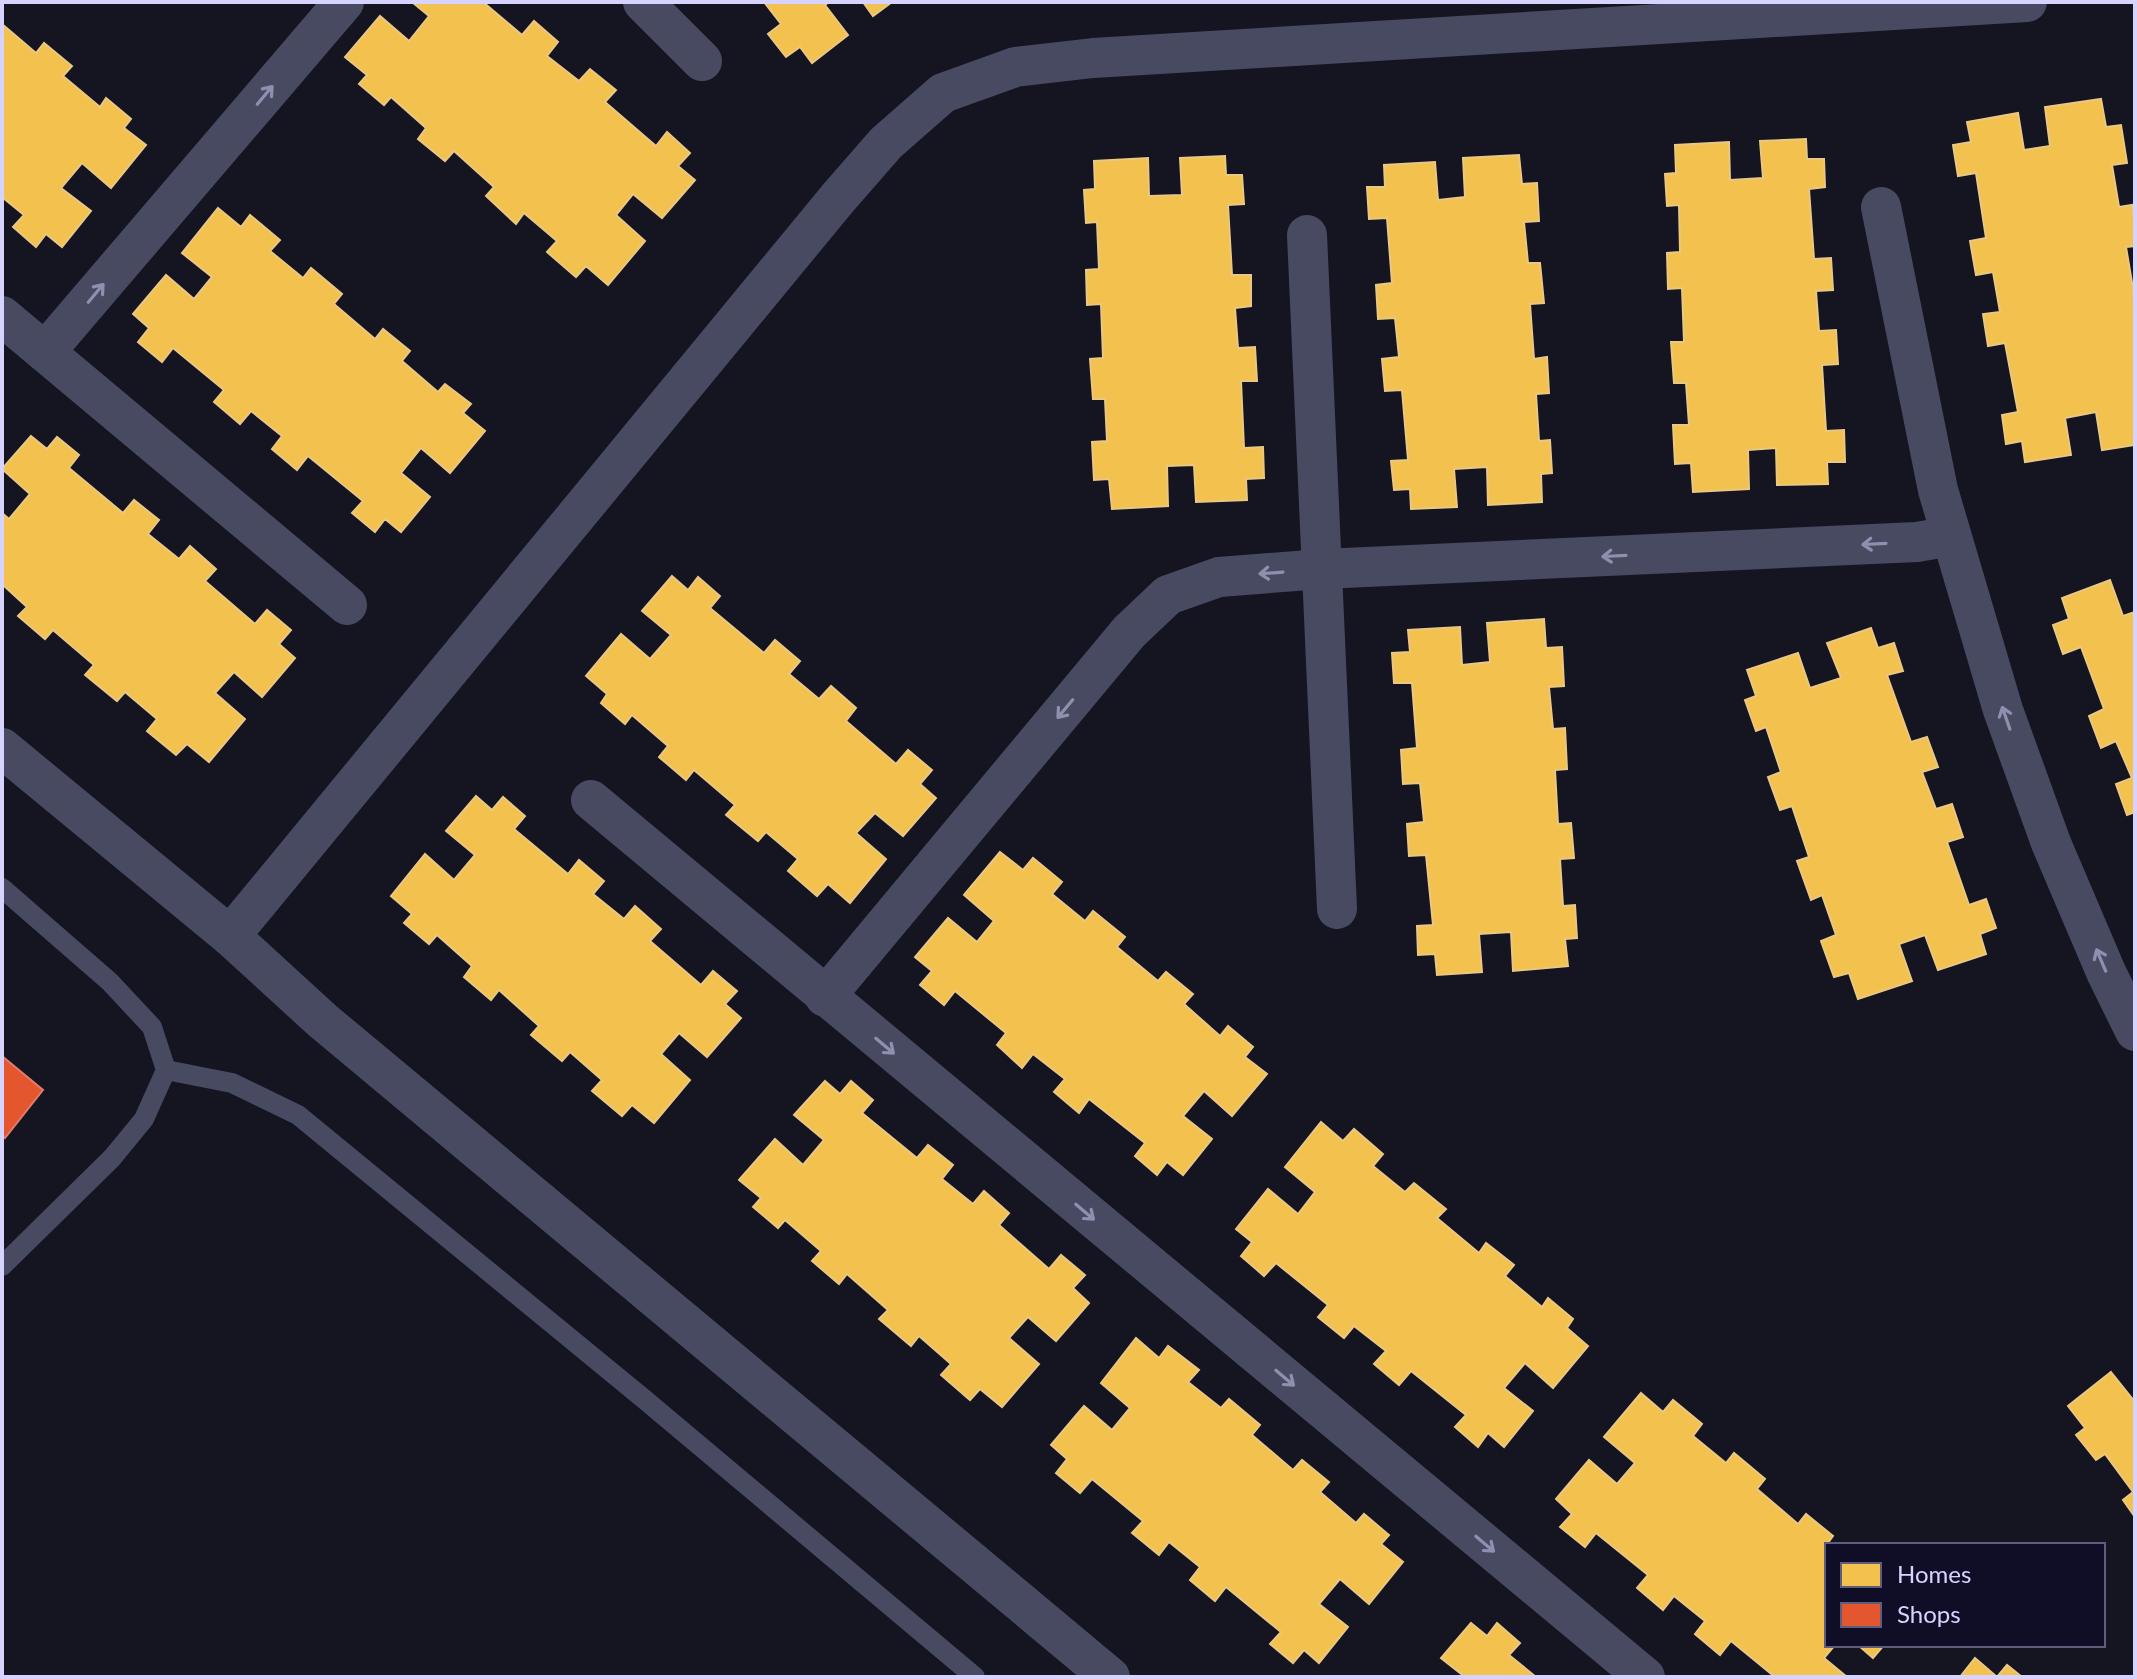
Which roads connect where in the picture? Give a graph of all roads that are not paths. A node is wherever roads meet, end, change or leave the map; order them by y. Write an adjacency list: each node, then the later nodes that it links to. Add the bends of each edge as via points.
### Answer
1 (344, 2): 8 (street, one-way to 1)
2 (643, 2): 4 (street)
3 (2027, 2): 16 (street, via 1093,58 1015,67 943,93 886,143 838,198)
4 (702, 61)
5 (1881, 207): 9 (street)
6 (1307, 235): 10 (street)
7 (2, 316): 8 (street)
8 (45, 352): 11 (street)
9 (1951, 536): 10 (street, one-way to 10, via 1917,542); 18 (street, one-way to 9, via 2051,843 2003,710)
10 (1322, 569): 15 (street); 17 (street, one-way to 17, via 1219,577 1168,595 1129,632)
11 (347, 605)
12 (2, 748): 16 (street)
13 (591, 800): 17 (street)
14 (2, 888): 19 (lane, via 110,982 152,1027)
15 (1337, 909)
16 (230, 936): 22 (street, via 323,1021)
17 (825, 997): 23 (street, one-way to 23)
18 (2135, 1031)
19 (166, 1070): 20 (lane, via 144,1119 112,1158); 21 (lane, via 232,1083 298,1115)
20 (2, 1266)
21 (975, 1677)
22 (1110, 1677)
23 (1645, 1677)

